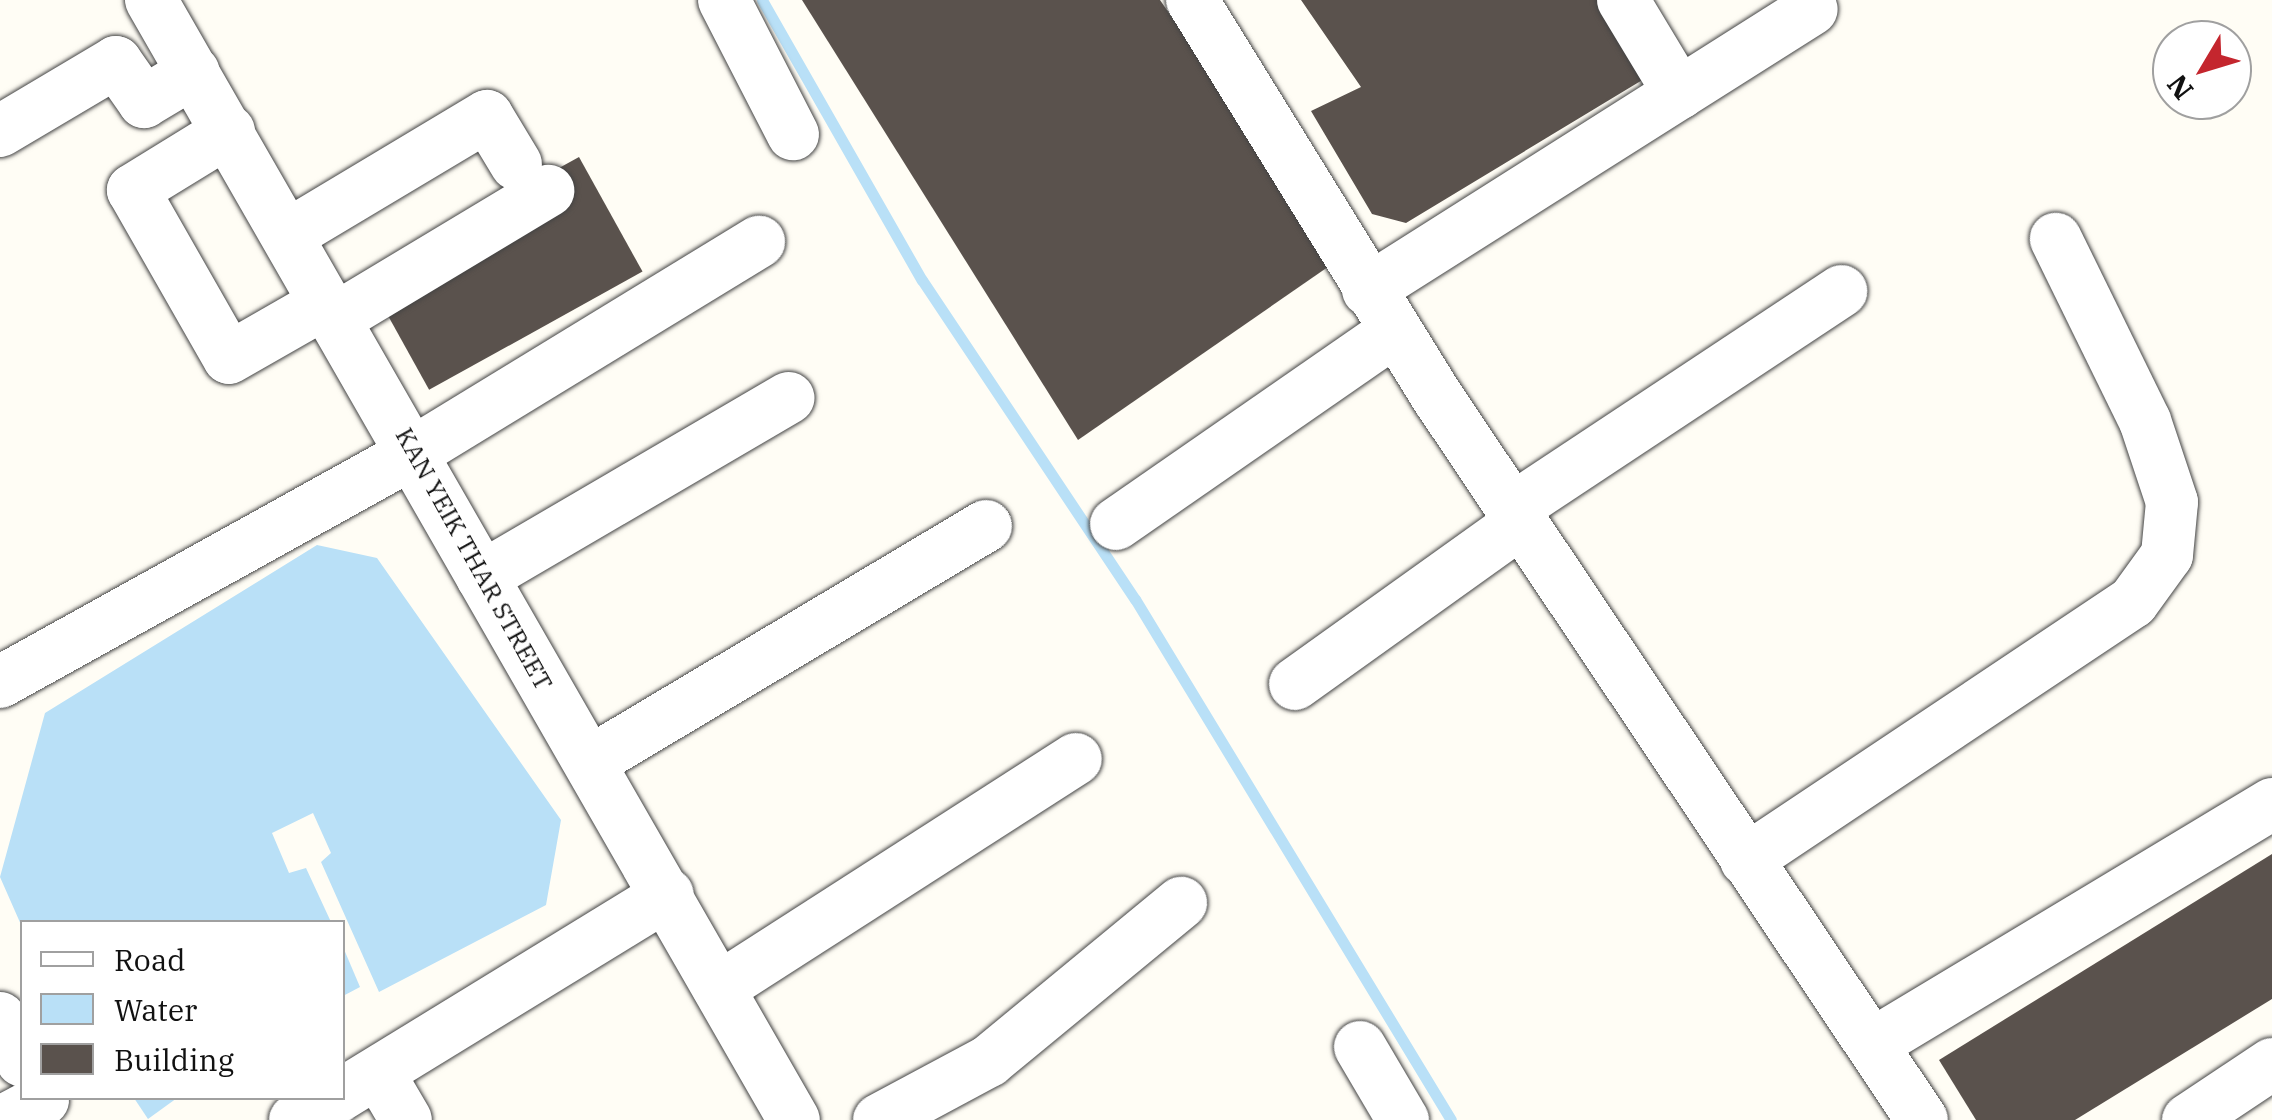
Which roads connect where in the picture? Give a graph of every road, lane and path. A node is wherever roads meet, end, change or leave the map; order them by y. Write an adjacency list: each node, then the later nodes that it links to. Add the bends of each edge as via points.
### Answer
1 (151, 0): 6 (street, KAN YEIK THAR STREET)
2 (724, 0): 10 (street)
3 (1192, 0): 15 (street)
4 (1623, 0): 7 (street)
5 (1812, 8): 7 (street)
6 (194, 72): 8 (street, KAN YEIK THAR STREET); 9 (street, via 144,102 116,62)
7 (1679, 92): 15 (street)
8 (229, 130): 11 (street, KAN YEIK THAR STREET); 16 (street, via 132,190 229,358)
9 (0, 131)
10 (793, 134)
11 (288, 234): 16 (street, KAN YEIK THAR STREET); 16 (street, via 487,116 532,178)
12 (2056, 239): 28 (street, via 2145,421 2172,502 2167,555 2133,602)
13 (759, 242): 18 (street)
14 (1841, 291): 19 (street)
15 (1381, 310): 19 (street); 20 (street)
16 (330, 311): 18 (street, KAN YEIK THAR STREET)
17 (788, 398): 22 (street)
18 (416, 452): 22 (street, KAN YEIK THAR STREET); 23 (street)
19 (1516, 516): 24 (street); 28 (street)
20 (1116, 524)
21 (986, 526): 26 (street)
22 (482, 577): 26 (street, KAN YEIK THAR STREET)
23 (0, 682)
24 (1296, 684)
25 (1076, 758): 31 (street)
26 (590, 762): 29 (street, KAN YEIK THAR STREET)
27 (2272, 804): 33 (street)
28 (1746, 860): 33 (street)
29 (668, 894): 31 (street, KAN YEIK THAR STREET); 37 (street)
30 (1180, 903): 42 (street, via 989,1061)
31 (719, 988): 41 (street, KAN YEIK THAR STREET)
32 (0, 1018): 36 (street)
33 (1876, 1042): 44 (street)
34 (1360, 1048): 43 (street)
35 (2272, 1064): 45 (street)
36 (20, 1068)
37 (352, 1089): 40 (street)
38 (331, 1100): 39 (street)
39 (294, 1120)
40 (406, 1120)
41 (794, 1120)
42 (879, 1120)
43 (1404, 1120)
44 (1922, 1120)
45 (2188, 1120)

